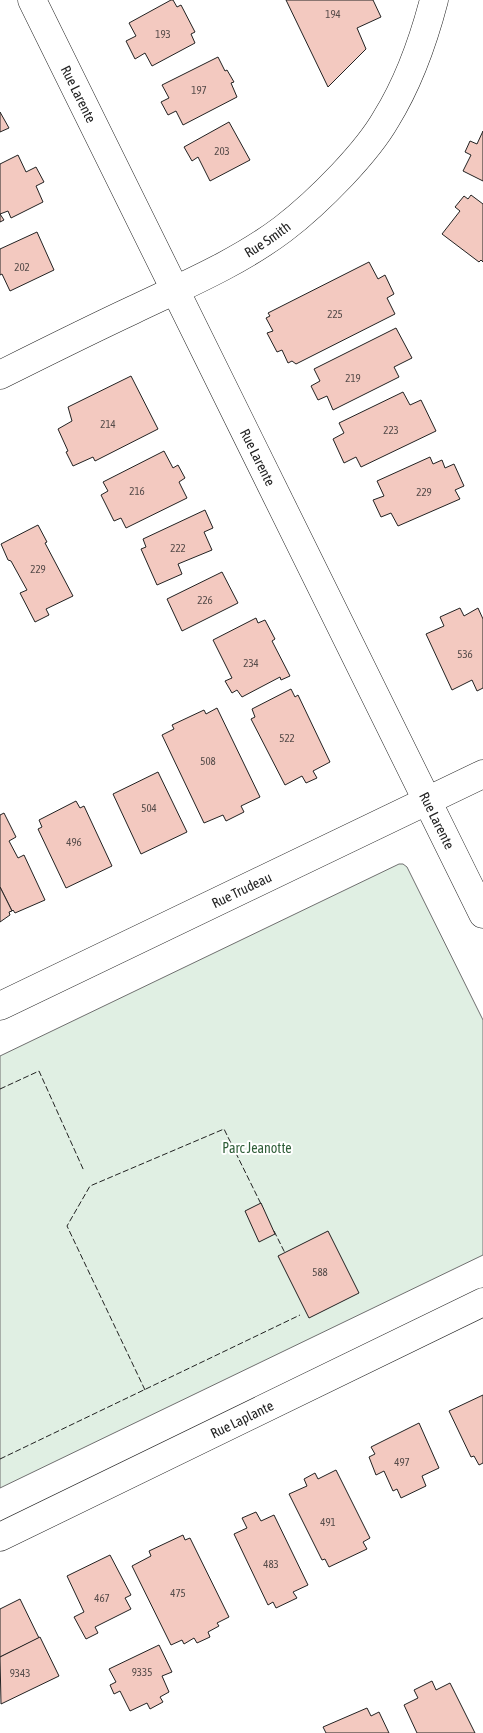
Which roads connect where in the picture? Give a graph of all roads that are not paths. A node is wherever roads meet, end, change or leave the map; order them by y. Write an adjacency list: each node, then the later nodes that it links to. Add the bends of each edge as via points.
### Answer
1 (32, 0): 3 (street, Rue Larente)
2 (434, 0): 3 (street, Rue Smith, via 416,60 401,92 386,120 349,168 282,230)
3 (175, 290): 4 (street, Rue Smith); 6 (street, Rue Larente)
4 (0, 375)
5 (483, 774): 6 (street, Rue Trudeau)
6 (427, 801): 7 (street, Rue Larente); 8 (street, Rue Trudeau)
7 (483, 914)
8 (0, 1006)
9 (483, 1302): 10 (street, Rue Laplante)
10 (0, 1537)

